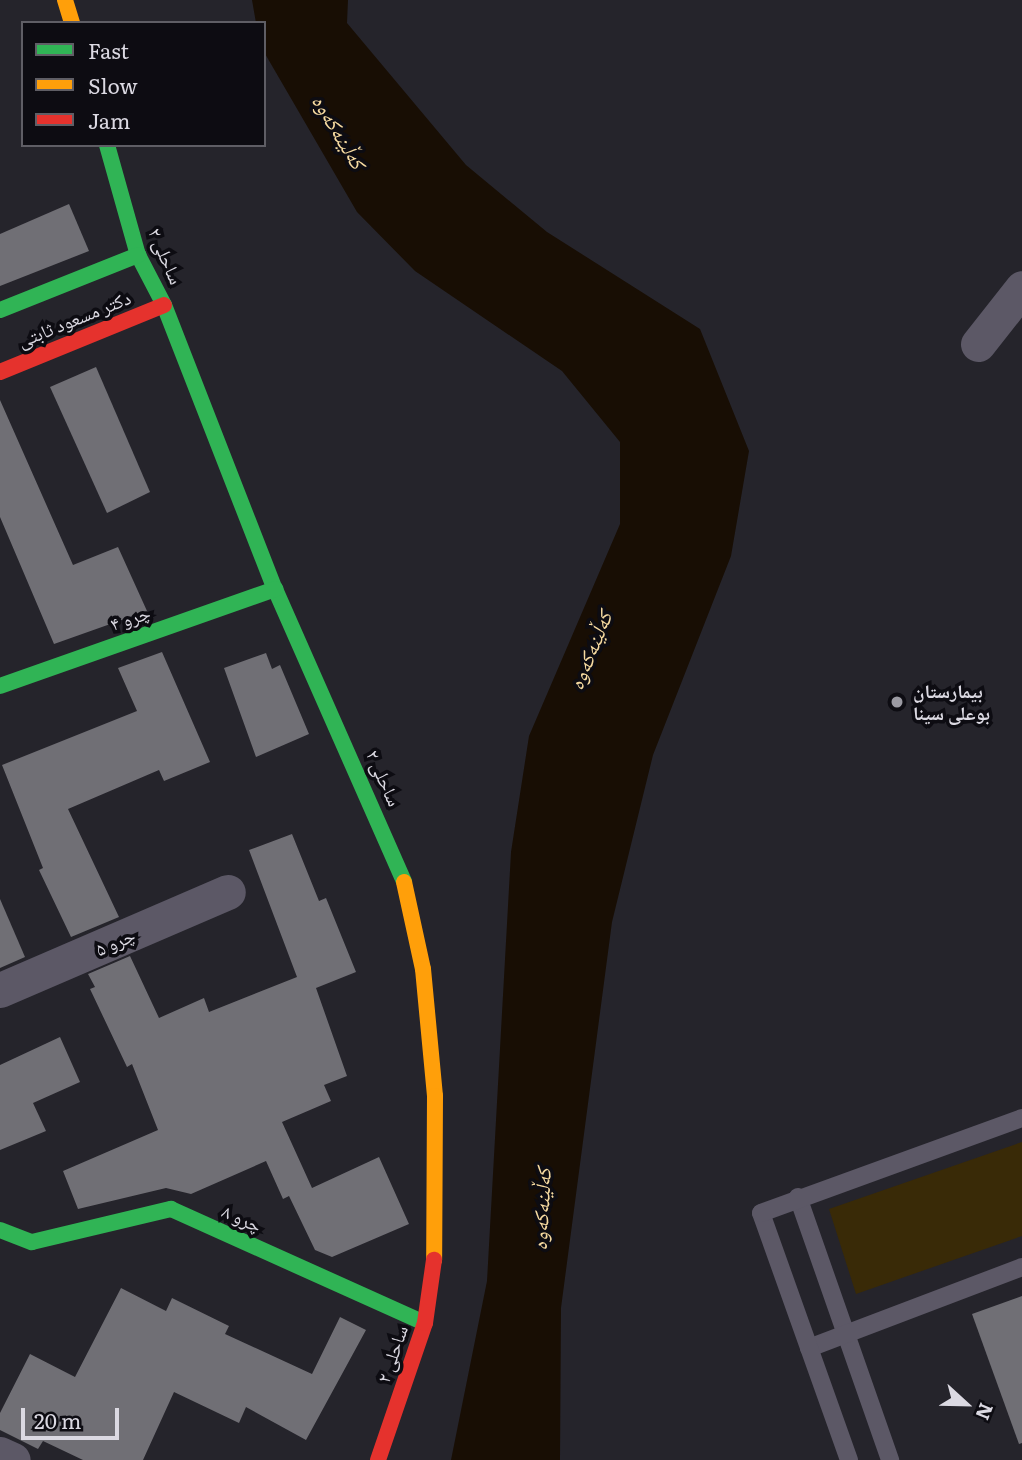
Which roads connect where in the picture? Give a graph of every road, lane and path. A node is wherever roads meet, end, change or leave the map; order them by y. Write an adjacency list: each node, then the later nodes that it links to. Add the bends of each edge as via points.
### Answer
1 (65, 0): 2 (street)
2 (71, 21)
3 (108, 147): 4 (street, ساحلی ۲)
4 (138, 255): 6 (street, ساحلی ۲); 7 (street, دکتر مسعود ثابتی)
5 (1022, 288): 8 (street)
6 (164, 305): 9 (street, دکتر مسعود ثابتی); 10 (street, ساحلی ۲)
7 (0, 310)
8 (978, 344)
9 (0, 372)
10 (275, 589): 11 (street, چرو ۴); 18 (street, ساحلی ۲, via 401,867 424,969 437,1182 436,1245)
11 (0, 686)
12 (229, 892): 13 (street, چرو ۵)
13 (0, 990)
14 (1022, 1118): 15 (lane)
15 (798, 1196): 19 (lane); 20 (lane, via 761,1213)
16 (0, 1230): 18 (street, چرو ۸, via 32,1242 171,1209)
17 (1022, 1266): 19 (lane)
18 (425, 1323): 23 (street, ساحلی ۲)
19 (845, 1332): 20 (lane); 25 (lane)
20 (809, 1349): 24 (lane)
21 (0, 1454): 22 (street)
22 (13, 1460)
23 (378, 1460)
24 (849, 1460)
25 (890, 1460)

